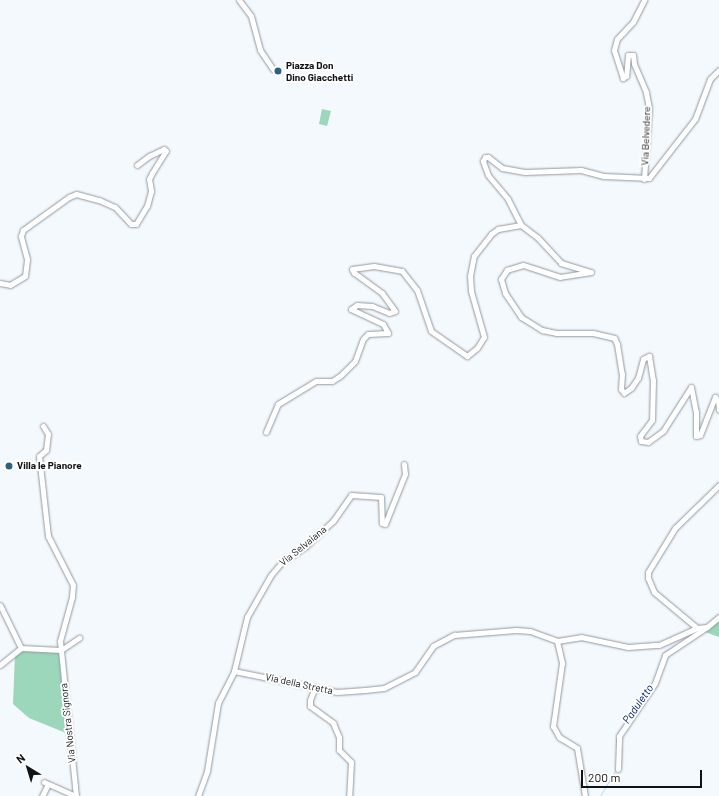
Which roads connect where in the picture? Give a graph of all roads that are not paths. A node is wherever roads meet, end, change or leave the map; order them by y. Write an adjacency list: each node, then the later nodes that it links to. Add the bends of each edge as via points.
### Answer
1 (239, 0): 3 (street, via 251,16 260,50)
2 (644, 0): 6 (street, Via Belvedere, via 633,22 617,39 614,50 619,74 623,78 626,76 628,55 633,56 646,92 649,108)
3 (273, 69)
4 (719, 70): 6 (street, Via Belvedere, via 710,79 695,119 655,172)
5 (137, 165): 8 (street, via 149,156 164,149 166,151 152,173 147,206 136,224 131,224 115,207 99,200 76,194 69,197 23,230 21,236 27,259 25,276 10,285)
6 (644, 180): 7 (street, via 581,170 525,172 502,168 488,156 485,157 483,161 488,175 508,199)
7 (521, 226): 9 (street, via 538,238 561,263 591,272 556,276 523,265 506,270 501,279 505,293 521,317 542,330 593,333 614,338 622,374 621,389 624,393 638,378 643,359 649,356 653,380 652,420 640,436 641,441 648,442 663,431 691,386 696,412 696,436 700,435 714,397 718,400); 11 (street, via 498,229 474,256 470,276 471,291 484,337 477,348 467,356 431,331 416,290 402,272 374,266 352,269 382,293 395,311 389,313 357,305 351,309 383,324 388,334 368,334 363,339 355,361 340,376 332,381 316,381 278,404)
8 (0, 283)
9 (719, 410)
10 (43, 426): 20 (street, Via Nostra Signora, via 48,434 46,450 39,456 48,536 73,584 60,641)
11 (266, 432)
12 (404, 464): 22 (street, Via Selvaiana, via 405,474 385,524 382,523 381,497 351,495 333,521 275,570 247,617)
13 (719, 485): 16 (street, via 675,528 648,572 654,592)
14 (0, 605): 19 (street)
15 (719, 617): 16 (street)
16 (703, 627): 18 (street, via 664,643 643,647 618,646 581,637); 24 (street, via 665,655 655,683 619,736)
17 (79, 638): 20 (street)
18 (557, 641): 23 (street, Via della Stretta, via 530,631 516,630 454,635 433,646 415,672 384,688 337,692); 29 (street, via 562,663 553,726 559,737 577,748)
19 (21, 648): 20 (street); 21 (street)
20 (61, 650): 26 (street, Via Nostra Signora)
21 (0, 665)
22 (234, 671): 23 (street, Via della Stretta); 27 (street, via 218,703 207,771)
23 (315, 687): 28 (street, via 310,706 336,727 339,750 351,762)
24 (618, 769)
25 (42, 796): 26 (street, via 46,783)
26 (75, 796)
27 (198, 796)
28 (349, 796)
29 (585, 796)

